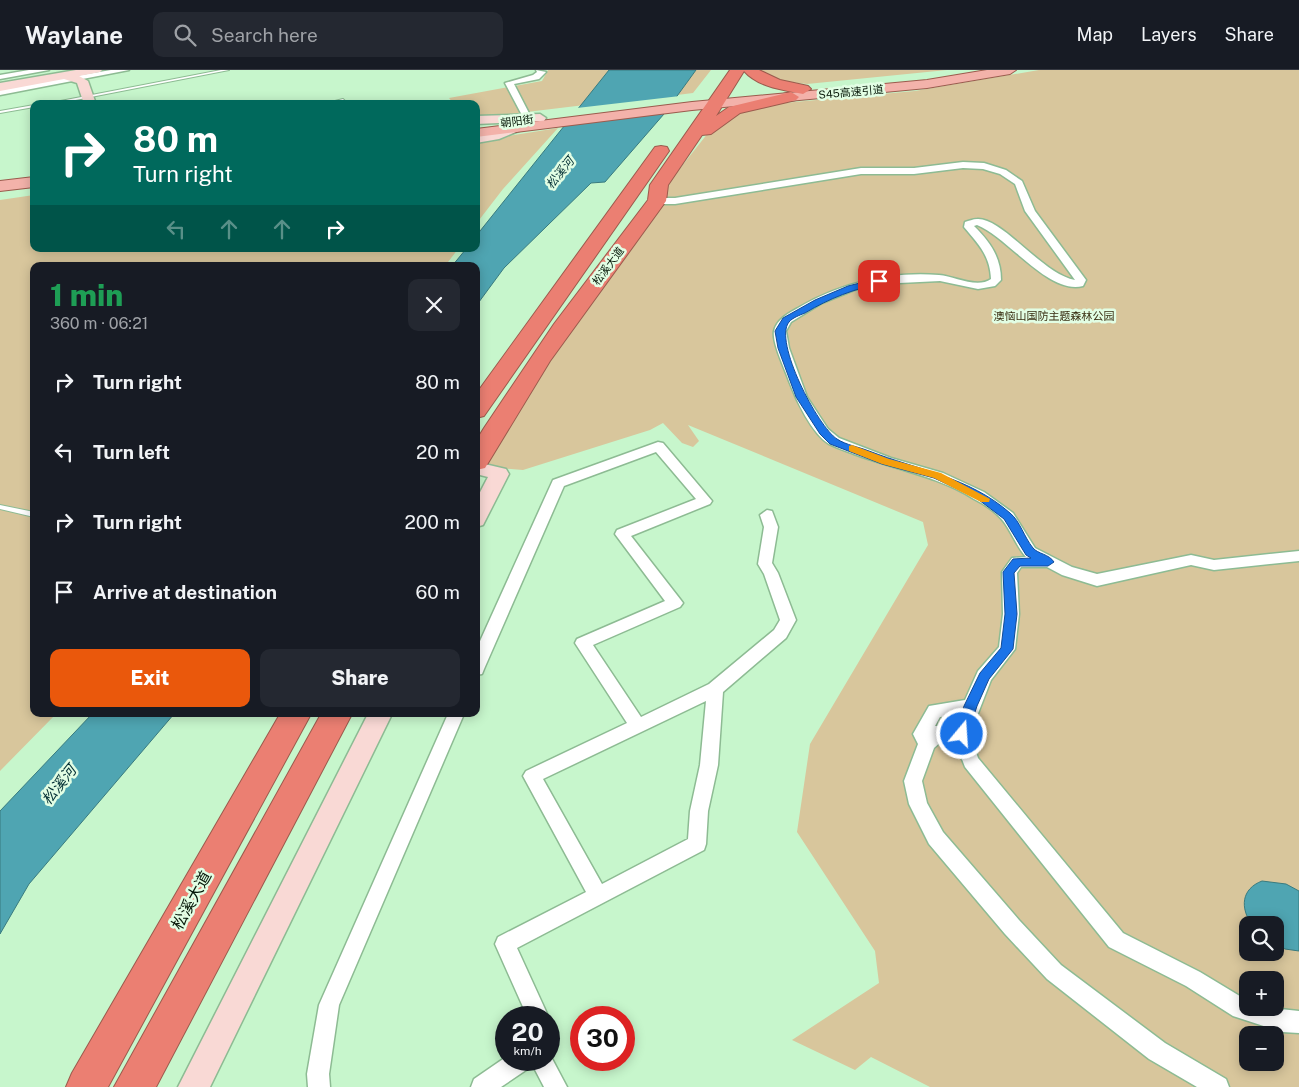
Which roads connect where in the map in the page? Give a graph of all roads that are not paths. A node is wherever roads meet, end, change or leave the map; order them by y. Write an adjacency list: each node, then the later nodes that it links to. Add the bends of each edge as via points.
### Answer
1 (96, 70): 10 (street)
2 (125, 70): 10 (street)
3 (227, 70): 16 (lane)
4 (540, 70): 22 (street, via 542,72 536,77 509,83)
5 (722, 70): 17 (highway, 松溪大道)
6 (737, 70): 17 (highway, 松溪大道)
7 (750, 70): 15 (highway)
8 (972, 70): 15 (main road, S45高速引道)
9 (1010, 70): 15 (main road, S45高速引道, via 927,84)
10 (60, 73): 11 (street); 12 (street); 13 (street); 14 (street); 16 (street, via 82,81)
11 (0, 78)
12 (0, 82)
13 (0, 86)
14 (0, 92)
15 (797, 93): 17 (main road, S45高速引道); 25 (highway, via 735,110)
16 (89, 100)
17 (697, 102): 20 (main road, S45高速引道); 25 (highway, 松溪大道)
18 (30, 107): 19 (lane)
19 (0, 112)
20 (557, 119): 22 (main road, 朝阳街); 22 (main road, 朝阳街)
21 (480, 120): 22 (street)
22 (528, 121): 23 (main road, 朝阳街); 24 (main road, 朝阳街); 26 (street, via 494,136)
23 (480, 126)
24 (480, 131)
25 (678, 136): 31 (highway, 松溪大道, via 659,185); 32 (highway, 松溪大道)
26 (480, 138)
27 (30, 182): 28 (main road)
28 (0, 186)
29 (30, 187): 30 (main road)
30 (0, 191)
31 (657, 201): 33 (highway, 松溪大道, via 579,303 499,421); 40 (street, via 676,201 861,171 914,171 963,165 996,170 1019,183 1030,211 1077,273 1081,280 1079,284 1052,276 1025,257 994,228 978,220 968,224 990,250 996,273 996,280 991,284 978,286 924,278 879,281 818,301 786,320 780,331 801,397 823,432 834,442 938,476 978,495 1008,516 1030,552)
32 (480, 407)
33 (480, 455)
34 (480, 469): 36 (street, via 499,474)
35 (0, 507): 37 (lane)
36 (480, 512)
37 (30, 514)
38 (767, 515): 42 (street, via 771,527 765,564 788,620 780,634)
39 (1299, 556): 40 (street, via 1214,565 1191,560 1097,580)
40 (1048, 562): 43 (street, via 1016,562 1009,572 1011,614 1007,649 984,676)
41 (480, 659): 48 (street, via 558,483 658,446 705,501 622,534 675,603 583,642)
42 (715, 690): 48 (street); 51 (street, via 709,765 697,844)
43 (971, 706): 49 (street); 50 (street, via 935,711 922,734)
44 (294, 717): 56 (highway, 松溪大道)
45 (335, 717): 57 (highway)
46 (379, 717): 58 (street)
47 (455, 717): 59 (street, via 329,1005 318,1074)
48 (638, 726): 51 (street, via 532,776)
49 (962, 734): 50 (street, via 939,732); 53 (street, via 971,762 1116,940 1240,1009)
50 (927, 744): 62 (street, via 913,781 918,804 936,838 1054,972 1157,1052)
51 (598, 896): 52 (street, via 505,944)
52 (533, 1006)
53 (1299, 1022)
54 (505, 1071): 60 (street)
55 (547, 1071): 61 (street)
56 (86, 1087)
57 (134, 1087)
58 (194, 1087)
59 (319, 1087)
60 (482, 1087)
61 (556, 1087)
62 (1218, 1087)

